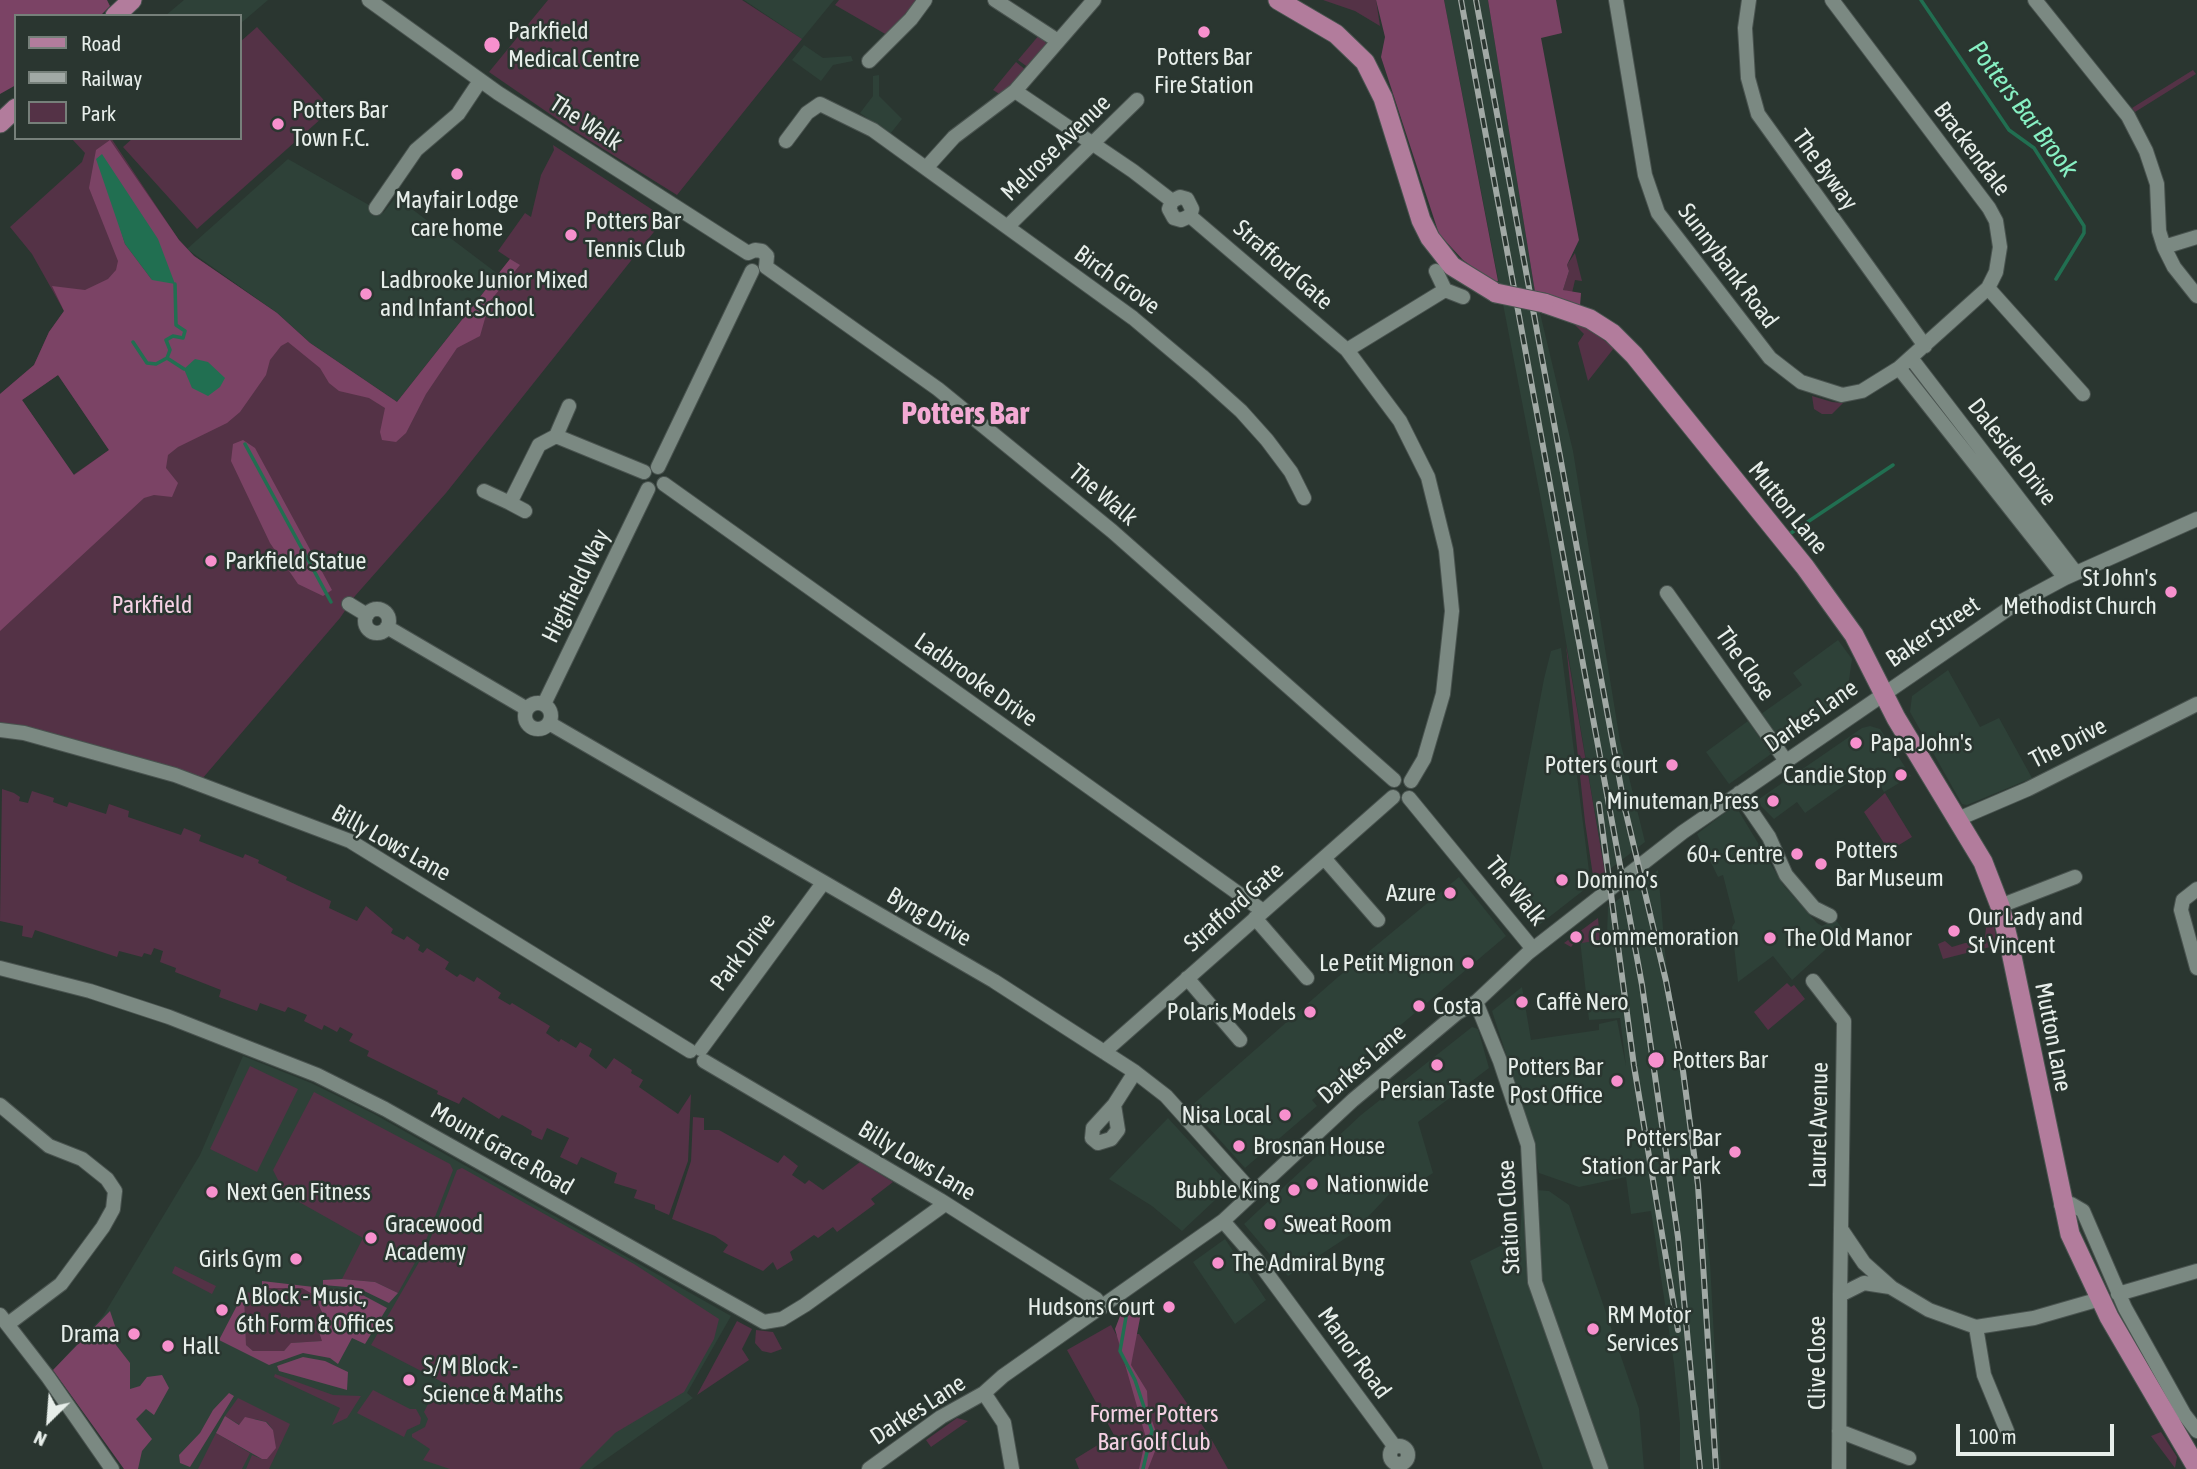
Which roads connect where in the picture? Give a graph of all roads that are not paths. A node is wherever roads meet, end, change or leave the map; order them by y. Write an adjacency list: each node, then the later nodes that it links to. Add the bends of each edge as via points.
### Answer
1 (132, 0): 11 (main road)
2 (369, 0): 14 (street, The Walk)
3 (925, 0): 13 (street)
4 (995, 0): 12 (street)
5 (1094, 0): 12 (street)
6 (1278, 0): 49 (main road, Mutton Lane, bridge, via 1336,34 1365,62 1383,98 1421,220 1452,266 1496,293 1590,318 1612,333 1810,574 1854,635)
7 (1616, 0): 34 (street, Sunnybank Road, via 1652,201 1770,358 1797,380 1842,395 1862,391)
8 (1749, 0): 32 (street, The Byway, via 1745,28 1748,78 1758,114)
9 (1832, 0): 28 (street, Brackendale, via 1993,214 2000,247)
10 (2035, 0): 25 (street, via 2128,116 2146,150 2157,184)
11 (117, 14)
12 (1058, 41): 15 (street)
13 (869, 61)
14 (480, 80): 22 (street, via 458,114 435,127 416,150); 26 (street, The Walk, via 748,253 746,264)
15 (1015, 91): 20 (street, Strafford Gate); 21 (street, via 954,137)
16 (1137, 100): 20 (street, Melrose Avenue)
17 (14, 110): 18 (main road)
18 (0, 123)
19 (786, 141): 21 (street, Birch Grove, via 820,104 873,130)
20 (1094, 145): 23 (street, Melrose Avenue); 33 (street, Strafford Gate, via 1172,201 1169,209 1174,218 1190,216)
21 (926, 168): 23 (street, Birch Grove)
22 (376, 208)
23 (1007, 227): 42 (street, Birch Grove, via 1146,328 1241,411 1291,472)
24 (2197, 237): 25 (street)
25 (2164, 247): 30 (street)
26 (759, 269): 38 (street); 56 (street, The Walk, via 938,389 1112,531)
27 (1436, 271): 29 (street)
28 (1988, 288): 32 (street, Brackendale); 35 (street)
29 (1445, 290): 31 (street); 33 (street)
30 (2197, 296)
31 (1463, 297)
32 (1926, 346): 34 (street, Brackendale)
33 (1347, 350): 57 (street, Strafford Gate, via 1417,451 1433,494 1448,560 1452,611 1447,677 1424,759)
34 (1905, 363): 46 (street, Daleside Drive)
35 (2083, 394)
36 (569, 406): 37 (street)
37 (556, 436): 38 (street); 43 (street, via 539,445)
38 (651, 470): 39 (street, via 664,473); 40 (street, via 642,481)
39 (664, 484): 40 (street); 67 (street, Ladbrooke Drive)
40 (648, 489): 50 (street, Highfield Way)
41 (484, 491): 43 (street)
42 (1304, 498)
43 (510, 503): 44 (street)
44 (525, 511)
45 (2197, 520): 46 (street, Baker Street)
46 (2071, 576): 49 (street, Baker Street, via 2011,607)
47 (1667, 593): 55 (street, The Close)
48 (349, 604): 52 (street, via 367,615 376,609 383,611 389,620 387,627)
49 (1884, 693): 55 (street, Darkes Lane); 61 (main road, Mutton Lane)
50 (544, 704): 52 (street); 53 (street, via 551,711)
51 (2197, 704): 61 (street, The Drive)
52 (527, 709): 53 (street, via 530,725 537,729)
53 (549, 723): 64 (street, Byng Drive)
54 (0, 730): 79 (street, Billy Lows Lane, via 43,737 184,778 351,841)
55 (1786, 761): 58 (street, Darkes Lane)
56 (1394, 780): 57 (street); 59 (street, via 1390,788)
57 (1411, 781): 60 (street)
58 (1739, 793): 68 (street, via 1769,837 1786,875 1821,914); 70 (street, Darkes Lane)
59 (1393, 797): 60 (street); 62 (street, Strafford Gate)
60 (1409, 798): 70 (street, The Walk)
61 (1958, 819): 66 (main road, Mutton Lane, via 1983,862)
62 (1324, 858): 67 (street, Strafford Gate); 69 (street)
63 (2075, 877): 66 (street)
64 (823, 883): 78 (street, Byng Drive, via 994,981); 79 (street, Park Drive)
65 (2197, 889): 72 (street, via 2183,900 2181,910)
66 (2000, 906): 90 (main road, Mutton Lane, via 2061,1205 2072,1240)
67 (1259, 915): 73 (street, Strafford Gate); 74 (street, Ladbrooke Drive)
68 (1830, 916)
69 (1378, 920)
70 (1533, 948): 76 (street, Darkes Lane)
71 (0, 968): 84 (street, Mount Grace Road, via 169,1017 317,1075 764,1322 805,1305)
72 (2197, 968)
73 (1187, 978): 77 (street); 78 (street, Strafford Gate)
74 (1307, 978)
75 (1813, 981): 86 (street, Laurel Avenue, via 1844,1021)
76 (1476, 1002): 83 (street, Darkes Lane, via 1353,1100); 105 (street, Station Close, via 1528,1145 1535,1282)
77 (1240, 1040)
78 (1104, 1052): 80 (street, Byng Drive)
79 (698, 1054): 84 (street, Billy Lows Lane)
80 (1135, 1072): 82 (street); 83 (street, Byng Drive, via 1166,1096)
81 (0, 1105): 92 (street, via 49,1146 82,1159 115,1191 113,1209 103,1227 61,1283)
82 (1114, 1105)
83 (1253, 1193): 85 (street, Darkes Lane)
84 (945, 1203): 91 (street, Billy Lows Lane)
85 (1223, 1221): 91 (street, Darkes Lane); 100 (street, Manor Road, via 1395,1447 1391,1461)
86 (1841, 1229): 88 (street, via 1864,1263); 89 (street, Laurel Avenue)
87 (2197, 1271): 90 (street)
88 (1892, 1288): 89 (street, via 1864,1283); 93 (street, via 1929,1310)
89 (1840, 1295): 96 (street, Clive Close)
90 (2109, 1296): 93 (street, via 2034,1318); 95 (main road, Mutton Lane)
91 (1102, 1307): 94 (street, Darkes Lane)
92 (4, 1319): 102 (street)
93 (1976, 1327): 97 (street, via 1981,1366)
94 (984, 1393): 103 (street, Darkes Lane); 104 (street, via 1004,1423)
95 (2176, 1419): 98 (street, Mutton Lane); 101 (main road, Mutton Lane)
96 (1839, 1431): 99 (street, Clive Close); 106 (street, Clive Close)
97 (2007, 1431)
98 (2197, 1431)
99 (1909, 1458)
100 (1408, 1465)
101 (2193, 1467)
102 (112, 1469)
103 (869, 1469)
104 (1012, 1469)
105 (1601, 1469)
106 (1839, 1469)

